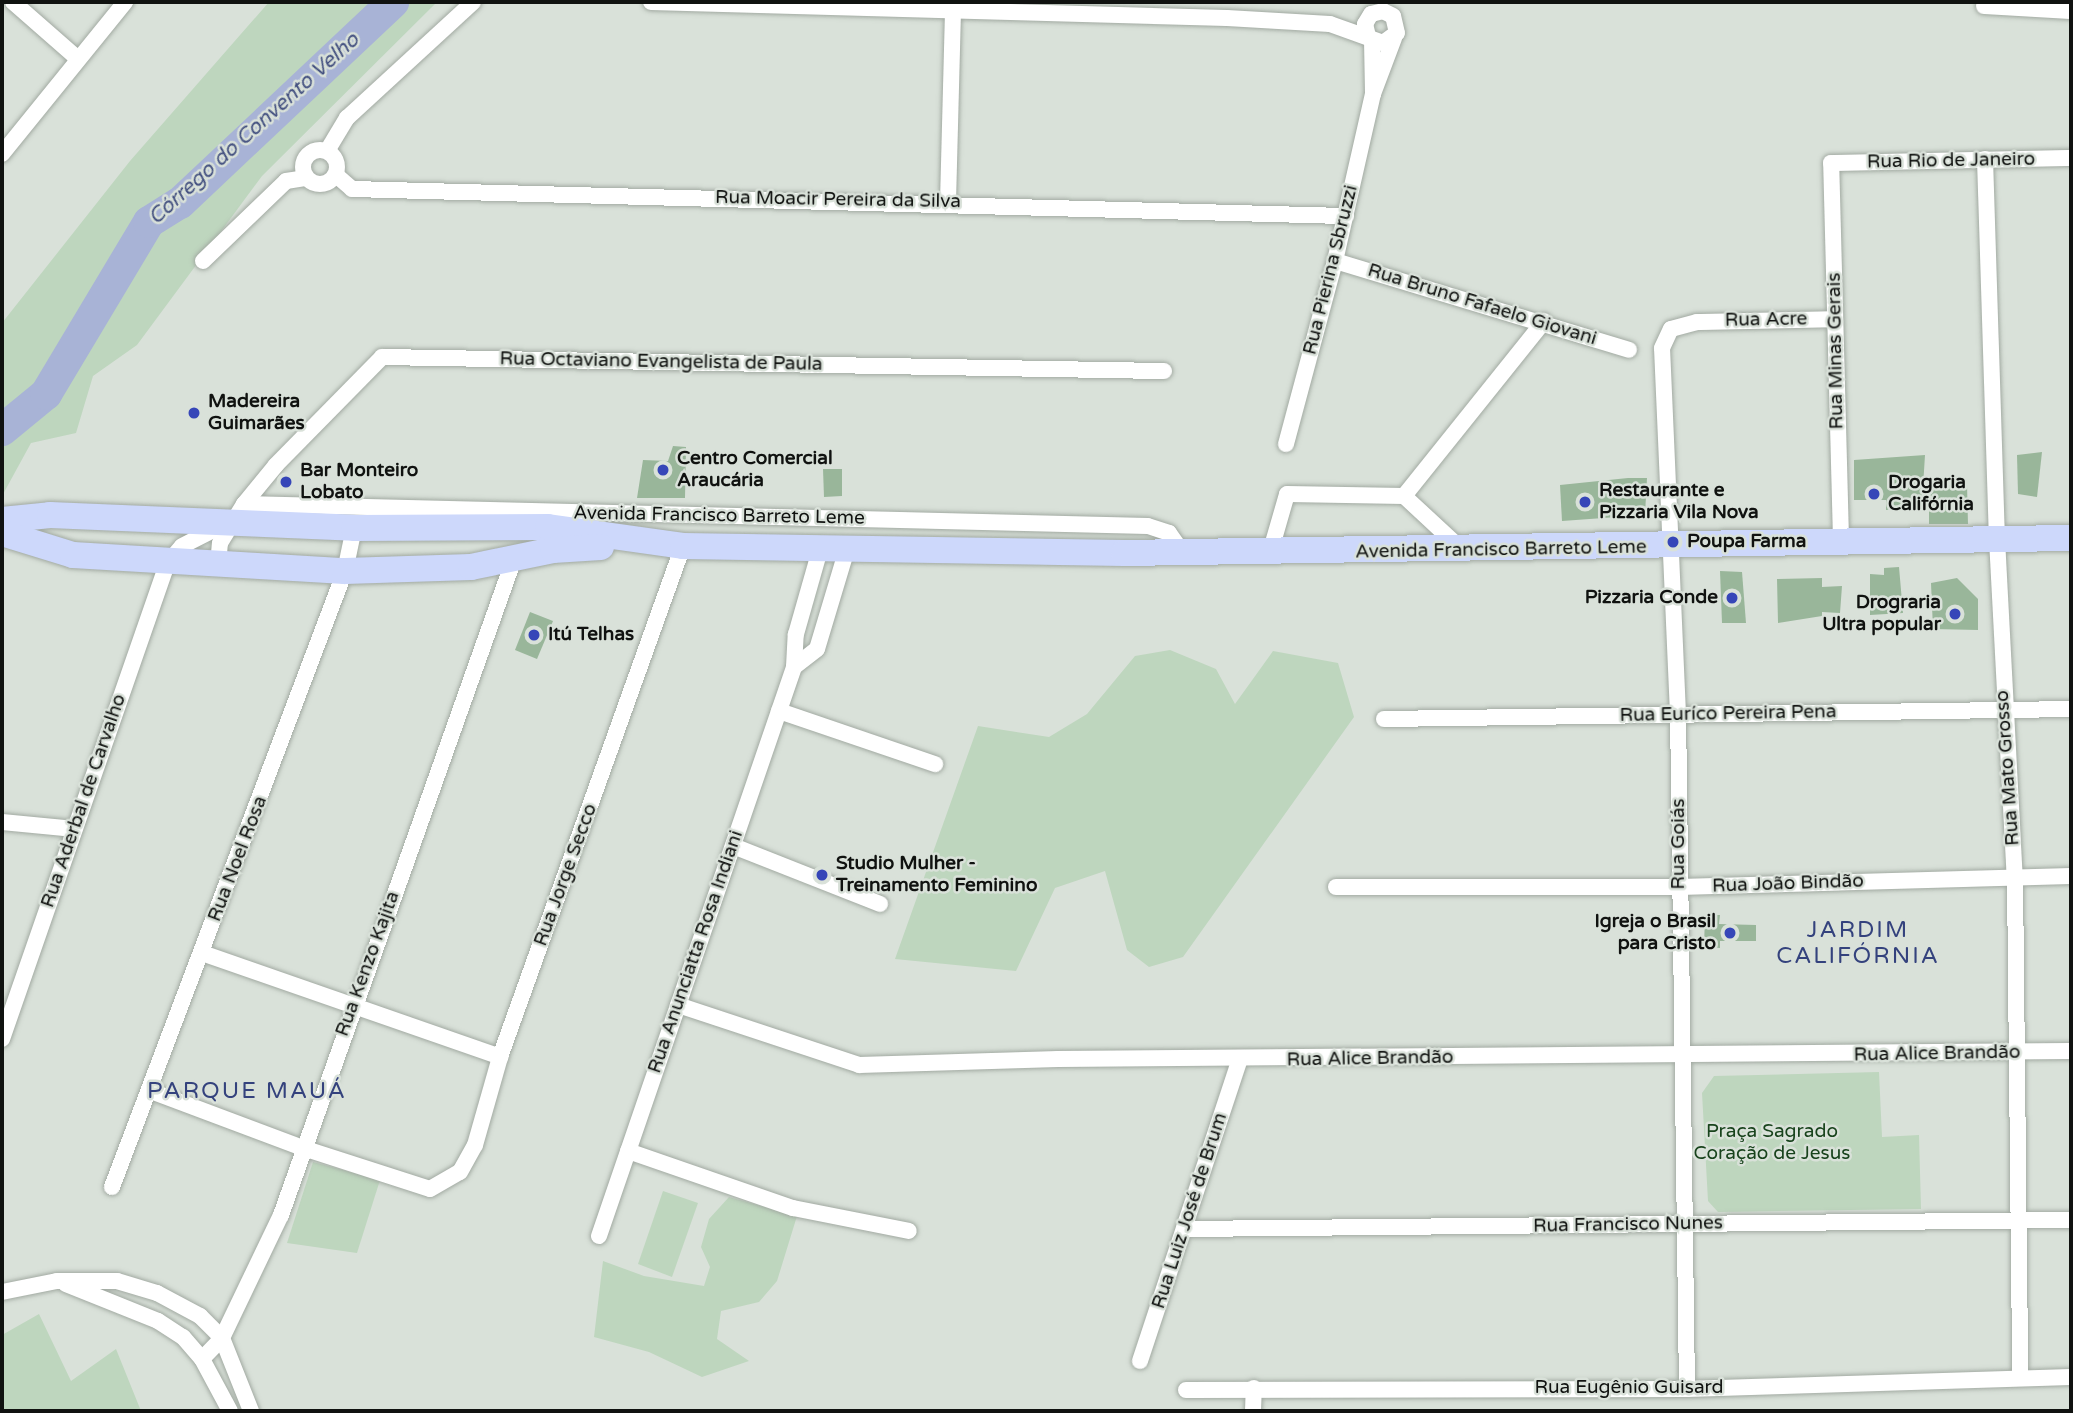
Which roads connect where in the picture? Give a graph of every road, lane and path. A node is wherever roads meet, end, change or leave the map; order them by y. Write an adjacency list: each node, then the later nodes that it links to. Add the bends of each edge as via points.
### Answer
1 (13, 2): 14 (street)
2 (125, 2): 14 (street)
3 (473, 2): 16 (street, via 347,118)
4 (651, 2): 9 (street)
5 (1984, 6): 8 (street)
6 (1390, 7): 10 (street); 13 (street, via 1398,27)
7 (1227, 10): 9 (street); 11 (street)
8 (2071, 11)
9 (953, 14): 23 (street)
10 (1367, 19): 11 (street); 12 (street)
11 (1329, 24): 12 (street)
12 (1370, 38): 13 (street, via 1383,43); 15 (street, Rua Pierina Sbruzzi)
13 (1394, 38): 15 (street, Rua Pierina Sbruzzi)
14 (77, 58): 17 (street)
15 (1373, 94): 24 (street, Rua Pierina Sbruzzi)
16 (327, 151): 21 (street, via 337,166); 22 (street, via 318,149 303,160)
17 (2, 154)
18 (2071, 158): 19 (street, Rua Rio de Janeiro)
19 (1985, 159): 20 (street, Rua Rio de Janeiro); 40 (street, Rua Mato Grosso)
20 (1831, 163): 27 (street, Rua Minas Gerais)
21 (336, 175): 22 (street, via 321,185); 23 (street, Rua Moacir Pereira da Silva, via 352,189)
22 (305, 178): 25 (street, via 286,181)
23 (948, 202): 24 (street, Rua Moacir Pereira da Silva)
24 (1346, 216): 26 (street, Rua Pierina Sbruzzi)
25 (203, 261)
26 (1335, 261): 28 (street, Rua Bruno Fafaelo Giovani); 32 (street, Rua Pierina Sbruzzi)
27 (1835, 319): 29 (street, Rua Acre); 39 (street, Rua Minas Gerais)
28 (1544, 321): 30 (street, Rua Bruno Fafaelo Giovani); 33 (street)
29 (1697, 322): 43 (street, Rua Goiás, via 1671,329 1662,348)
30 (1629, 350)
31 (1164, 371): 34 (street, Rua Octaviano Evangelista de Paula, via 382,357 276,465)
32 (1286, 444)
33 (1404, 496): 46 (street); 48 (street, via 1287,494)
34 (237, 513): 35 (main road, Avenida Francisco Barreto Leme, via 50,515); 36 (main road, Avenida Francisco Barreto Leme); 47 (street, Avenida Francisco Barreto Leme, via 1148,526 1169,533); 50 (street, via 198,535); 51 (street, via 220,543)
35 (2, 520)
36 (354, 528): 41 (main road, Avenida Francisco Barreto Leme, via 548,527); 52 (street, Rua Noel Rosa)
37 (2, 533): 50 (main road, Avenida Francisco Barreto Leme, via 74,555)
38 (2071, 538): 40 (main road, Avenida Francisco Barreto Leme)
39 (1841, 539): 40 (main road, Avenida Francisco Barreto Leme); 43 (main road, Avenida Francisco Barreto Leme)
40 (1997, 539): 56 (street, Rua Mato Grosso)
41 (641, 544): 42 (main road, Avenida Francisco Barreto Leme); 49 (main road, Avenida Francisco Barreto Leme)
42 (683, 546): 45 (main road, Avenida Francisco Barreto Leme); 75 (street, Rua Jorge Secco)
43 (1670, 548): 46 (main road, Avenida Francisco Barreto Leme); 57 (street, Rua Goiás)
44 (847, 549): 45 (main road, Avenida Francisco Barreto Leme); 47 (main road, Avenida Francisco Barreto Leme); 53 (street, Rua Anunciatta Rosa Indiani, via 817,649)
45 (820, 550): 53 (street, Rua Anunciatta Rosa Indiani, via 796,634)
46 (1461, 550): 48 (main road, Avenida Francisco Barreto Leme)
47 (1183, 553): 48 (main road, Avenida Francisco Barreto Leme)
48 (1270, 553)
49 (514, 559): 52 (main road, Avenida Francisco Barreto Leme, via 471,567); 70 (street, Rua Kenzo Kajita)
50 (167, 564): 51 (main road, Avenida Francisco Barreto Leme); 61 (street, Rua Aderbal de Carvalho)
51 (218, 565): 52 (main road, Avenida Francisco Barreto Leme)
52 (345, 571): 68 (street, Rua Noel Rosa)
53 (794, 667): 55 (street, Rua Anunciatta Rosa Indiani)
54 (2071, 709): 56 (street, Rua Euríco Pereira Pena)
55 (779, 711): 59 (street); 62 (street, Rua Anunciatta Rosa Indiani)
56 (2004, 711): 57 (street, Rua Euríco Pereira Pena); 64 (street, Rua Mato Grosso)
57 (1678, 714): 58 (street, Rua Euríco Pereira Pena); 66 (street, Rua Goiás)
58 (1384, 719)
59 (935, 764)
60 (2, 822): 61 (street)
61 (75, 829): 71 (street, Rua Aderbal de Carvalho)
62 (733, 846): 67 (street); 69 (street, Rua Anunciatta Rosa Indiani)
63 (2071, 876): 64 (street, Rua João Bindão)
64 (2015, 877): 66 (street, Rua João Bindão); 73 (street, Rua Mato Grosso)
65 (1336, 887): 66 (street, Rua João Bindão)
66 (1679, 887): 74 (street, Rua Goiás)
67 (880, 904)
68 (202, 953): 70 (street); 77 (street, Rua Noel Rosa)
69 (678, 1005): 76 (street, Rua Alice Brandão, via 859,1065 1058,1059); 79 (street, Rua Anunciatta Rosa Indiani)
70 (353, 1006): 75 (street); 78 (street, Rua Kenzo Kajita)
71 (2, 1039)
72 (2071, 1051): 73 (street, Rua Alice Brandão)
73 (2017, 1053): 74 (street, Rua Alice Brandão); 82 (street, Rua Mato Grosso)
74 (1681, 1056): 76 (street, Rua Alice Brandão); 83 (street, Rua Goiás)
75 (500, 1057): 78 (street, Rua Jorge Secco, via 470,1154 460,1172 430,1189)
76 (1239, 1061): 84 (street, Rua Luiz José de Brum)
77 (151, 1091): 78 (street); 80 (street, Rua Noel Rosa)
78 (303, 1148): 89 (street, Rua Kenzo Kajita, via 281,1214)
79 (628, 1151): 85 (street, via 793,1208); 86 (street, Rua Anunciatta Rosa Indiani)
80 (112, 1187)
81 (2071, 1220): 82 (street, Rua Francisco Nunes)
82 (2019, 1221): 83 (street, Rua Francisco Nunes); 92 (street, Rua Mato Grosso)
83 (1686, 1224): 84 (street, Rua Francisco Nunes); 95 (street, Rua Goiás)
84 (1184, 1229): 91 (street, Rua Luiz José de Brum)
85 (909, 1231)
86 (599, 1236)
87 (57, 1280): 88 (street); 89 (street, via 117,1281 157,1293 200,1316); 90 (street, via 158,1321 183,1337)
88 (2, 1292)
89 (222, 1338): 90 (street, Rua Kenzo Kajita); 98 (street)
90 (202, 1359): 97 (street)
91 (1140, 1361)
92 (2020, 1376): 93 (street, Rua Eugênio Guisard); 95 (street, Rua Eugênio Guisard)
93 (2071, 1377)
94 (1254, 1388): 95 (street, Rua Eugênio Guisard); 96 (street, Rua Eugênio Guisard); 99 (street)
95 (1687, 1389)
96 (1186, 1390)
97 (230, 1411)
98 (251, 1411)
99 (1253, 1411)

